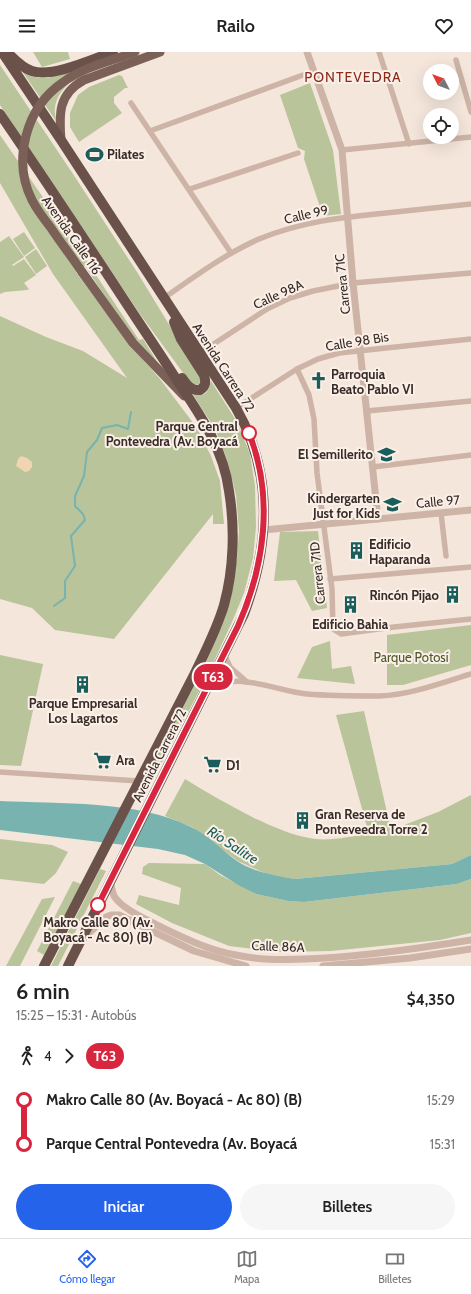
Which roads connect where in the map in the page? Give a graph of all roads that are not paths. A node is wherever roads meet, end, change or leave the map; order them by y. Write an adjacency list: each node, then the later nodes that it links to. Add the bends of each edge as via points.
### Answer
1 (2, 52): 15 (highway, Avenida Carrera 72)
2 (7, 52): 3 (highway, via 25,68 45,73)
3 (113, 52)
4 (135, 52): 32 (main road, Avenida Calle 116, bridge, via 86,70 62,83 50,94 36,112 25,139 23,170 31,198 133,343)
5 (160, 52): 15 (main road, via 84,80 73,87 67,93 61,110)
6 (307, 52): 9 (street, Carrera 71C)
7 (379, 52): 16 (street)
8 (456, 60): 11 (street)
9 (314, 71): 13 (street); 17 (street, Carrera 71C)
10 (131, 103): 13 (street)
11 (471, 112)
12 (0, 114): 27 (highway, Avenida Carrera 72)
13 (150, 131): 19 (street)
14 (471, 137): 16 (street)
15 (61, 140): 25 (highway, Avenida Carrera 72)
16 (409, 144): 17 (street)
17 (342, 150): 21 (street, Carrera 71C)
18 (298, 153): 19 (street)
19 (190, 189): 22 (street)
20 (471, 204): 21 (street, Calle 99)
21 (348, 217): 22 (street, Calle 99, via 324,220 277,232); 24 (street, Carrera 71C)
22 (231, 253): 25 (street, Calle 99)
23 (471, 273): 24 (street, Calle 98A)
24 (353, 283): 28 (street, Carrera 71C); 29 (street, Calle 98A, via 313,291 284,301 267,309)
25 (164, 298): 27 (highway, via 182,339 204,375 206,381 203,388 190,388 177,369); 29 (highway, Avenida Carrera 72)
26 (471, 339): 28 (street, Calle 98 Bis)
27 (152, 342): 32 (highway, Avenida Carrera 72)
28 (361, 350): 30 (street, Calle 98 Bis, via 318,359); 34 (street, Carrera 71C)
29 (200, 353): 33 (highway, Avenida Carrera 72)
30 (298, 369): 33 (street, Calle 98 Bis); 40 (street, Carrera 71D, via 309,395 314,419)
31 (471, 401): 34 (street)
32 (195, 408): 51 (highway, Avenida Carrera 72, via 218,450 229,490 232,541 228,587 214,632)
33 (236, 408): 41 (highway, Avenida Carrera 72, via 258,458 263,492)
34 (367, 411): 36 (street, Carrera 71C)
35 (471, 455): 36 (street)
36 (373, 467): 39 (street, Carrera 71C)
37 (471, 510): 38 (street, Calle 97)
38 (441, 513): 39 (street, Calle 97); 42 (street)
39 (378, 519): 40 (street, Calle 97)
40 (323, 525): 41 (street, Calle 97); 44 (street, Carrera 71D)
41 (264, 530): 46 (highway, Avenida Carrera 72, via 252,591 244,614)
42 (446, 556)
43 (471, 567): 44 (street)
44 (330, 579): 45 (street, Carrera 71D, via 333,628 341,634)
45 (471, 619)
46 (224, 654): 48 (street, via 230,667); 49 (highway, Avenida Carrera 72)
47 (471, 674): 48 (street, via 398,695 380,696 305,694)
48 (247, 682): 49 (street, via 222,683)
49 (206, 690): 52 (highway, Avenida Carrera 72)
50 (0, 772): 51 (street)
51 (139, 781): 56 (highway, Avenida Carrera 72)
52 (110, 881): 54 (highway, Avenida Carrera 72); 58 (street, Calle 86A, via 115,897 124,906 194,942 250,958)
53 (471, 940): 57 (street, Calle 86A)
54 (80, 942): 59 (highway, Avenida Carrera 72); 60 (street, Calle 86A, via 106,917 116,914 194,951)
55 (471, 949): 57 (street, Calle 86A, via 410,958)
56 (45, 963)
57 (329, 963): 58 (street, Calle 86A)
58 (321, 964)
59 (68, 966)
60 (246, 966)

